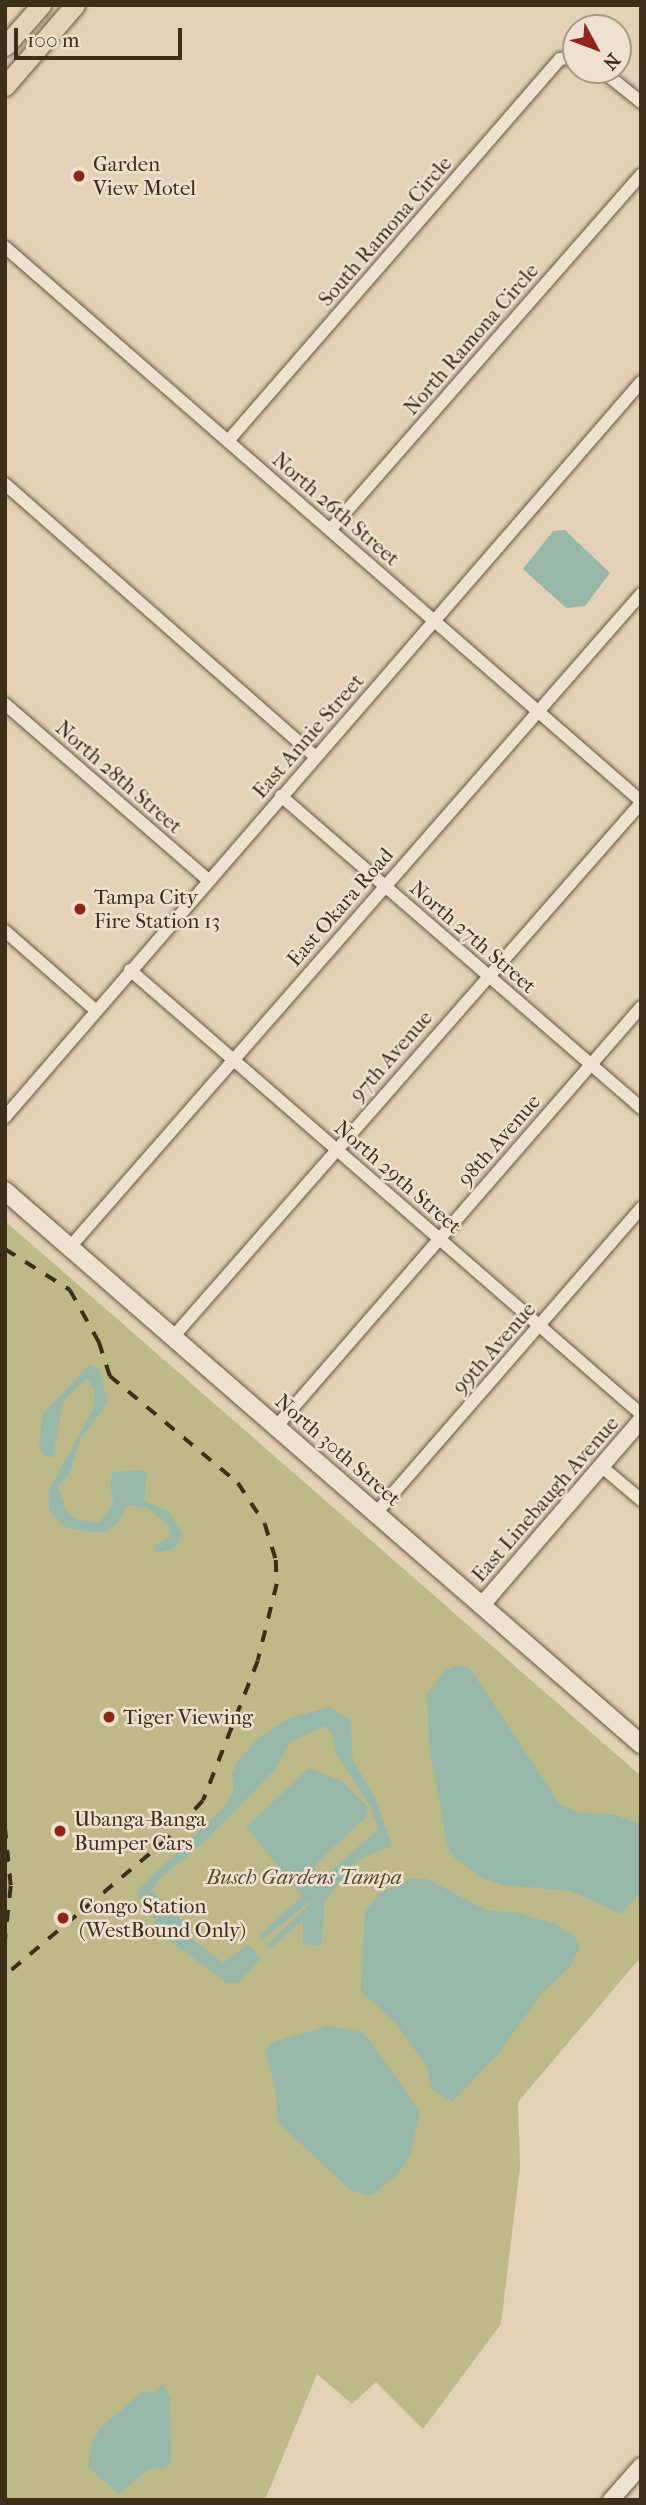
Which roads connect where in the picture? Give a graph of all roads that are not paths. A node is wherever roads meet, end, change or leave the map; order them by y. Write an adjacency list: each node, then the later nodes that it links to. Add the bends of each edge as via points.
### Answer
1 (41, 5): 3 (main road)
2 (75, 5): 6 (main road)
3 (5, 46)
4 (562, 59): 11 (street, South Ramona Circle)
5 (621, 84): 7 (street)
6 (5, 86)
7 (641, 102)
8 (641, 175): 13 (street, North Ramona Circle)
9 (5, 247): 11 (street, North 26th Street)
10 (641, 382): 15 (street, East Annie Street)
11 (228, 441): 13 (street, North 26th Street)
12 (5, 484): 18 (street)
13 (330, 530): 15 (street, North 26th Street)
14 (641, 594): 17 (street, East Okara Road)
15 (434, 620): 17 (street, North 26th Street); 18 (street, East Annie Street)
16 (5, 704): 21 (street, North 28th Street)
17 (539, 711): 20 (street, North 26th Street); 22 (street, East Okara Road)
18 (316, 756): 19 (street, East Annie Street)
19 (281, 796): 21 (street, East Annie Street); 22 (street, North 27th Street)
20 (641, 802): 25 (street, 97th Avenue)
21 (208, 880): 24 (street, East Annie Street)
22 (385, 886): 25 (street, North 27th Street); 28 (street, East Okara Road)
23 (5, 931): 27 (street)
24 (130, 970): 27 (street, East Annie Street); 28 (street, North 29th Street)
25 (487, 975): 29 (street, North 27th Street); 32 (street, 97th Avenue)
26 (641, 1007): 29 (street, 98th Avenue)
27 (94, 1009): 31 (street, East Annie Street)
28 (232, 1060): 32 (street, North 29th Street); 36 (street, East Okara Road)
29 (591, 1065): 30 (street, North 27th Street); 35 (street, 98th Avenue)
30 (641, 1108)
31 (5, 1116)
32 (336, 1149): 35 (street, North 29th Street); 38 (street, 97th Avenue)
33 (5, 1191): 36 (main road, North 30th Street)
34 (641, 1208): 37 (street, 99th Avenue)
35 (438, 1238): 37 (street, North 29th Street); 41 (street, 98th Avenue)
36 (70, 1247): 38 (main road, North 30th Street)
37 (539, 1325): 39 (street, North 29th Street); 44 (street, 99th Avenue)
38 (173, 1337): 41 (main road, North 30th Street)
39 (641, 1414)
40 (641, 1420): 42 (street, East Linebaugh Avenue)
41 (276, 1427): 44 (main road, North 30th Street)
42 (602, 1467): 43 (street); 45 (street, East Linebaugh Avenue)
43 (641, 1500)
44 (376, 1513): 45 (main road, North 30th Street)
45 (482, 1605): 46 (main road, North 30th Street)
46 (641, 1744)
47 (641, 2466): 48 (street)
48 (611, 2500)

